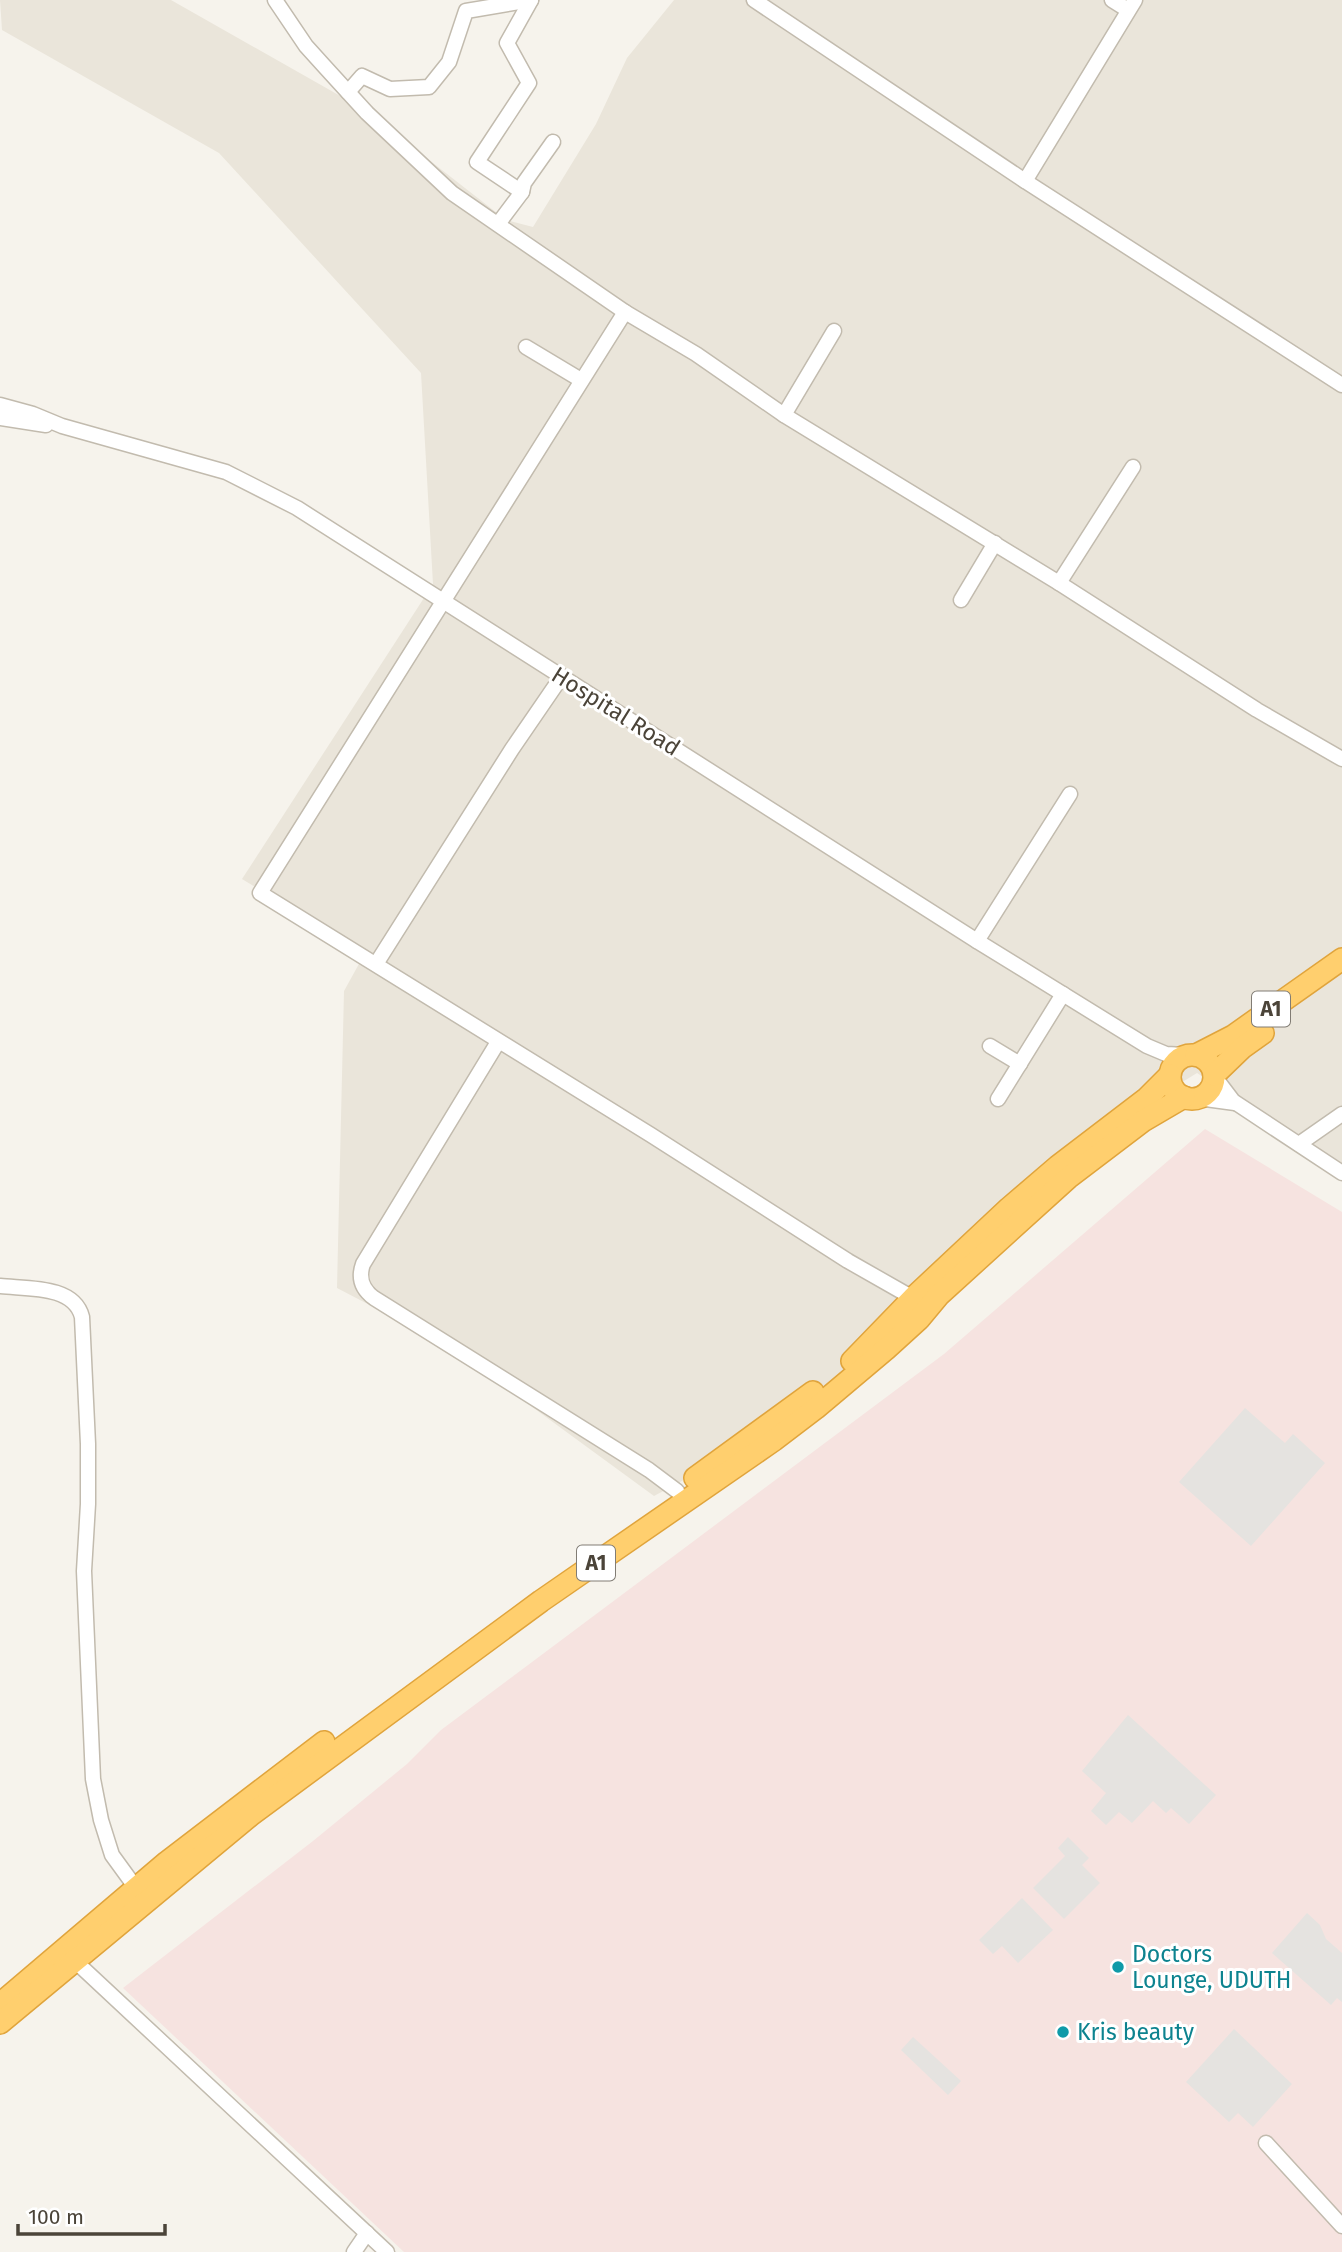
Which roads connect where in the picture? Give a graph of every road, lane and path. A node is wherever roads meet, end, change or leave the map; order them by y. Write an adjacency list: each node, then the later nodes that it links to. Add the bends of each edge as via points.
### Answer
1 (275, 0): 6 (street, via 306,46)
2 (531, 0): 6 (street, via 466,11 449,62 429,87 390,89 362,76); 9 (street, via 507,43 529,83 477,162)
3 (754, 0): 8 (street)
4 (1112, 0): 5 (street)
5 (1131, 5): 8 (street)
6 (348, 92): 10 (street, via 452,192)
7 (553, 142): 9 (street)
8 (1025, 180): 15 (street)
9 (522, 192): 10 (street)
10 (498, 224): 11 (street)
11 (625, 312): 14 (street); 17 (street)
12 (834, 331): 17 (street)
13 (526, 347): 14 (street)
14 (581, 380): 23 (street)
15 (1342, 385)
16 (0, 405): 19 (street)
17 (784, 415): 21 (street)
18 (0, 418): 19 (street)
19 (62, 426): 23 (street, Hospital Road, via 188,460 261,488)
20 (1133, 467): 22 (street)
21 (995, 543): 22 (street); 24 (street)
22 (1059, 583): 26 (street)
23 (442, 600): 25 (street, Hospital Road); 30 (street, via 260,893)
24 (961, 600)
25 (562, 676): 28 (street, Hospital Road); 30 (street)
26 (1342, 759)
27 (1070, 794): 28 (street)
28 (977, 941): 32 (street, Hospital Road)
29 (1342, 959): 36 (highway, A1, via 1226,1040)
30 (376, 964): 33 (street)
31 (1342, 975): 39 (highway, A1, via 1231,1057)
32 (1063, 994): 35 (street, Hospital Road); 37 (street)
33 (498, 1042): 47 (street); 48 (street, via 363,1264 363,1287)
34 (990, 1046): 37 (street)
35 (1147, 1046): 36 (street, via 1166,1054); 38 (street)
36 (1191, 1055): 38 (highway, via 1177,1060); 39 (highway, via 1210,1063)
37 (1020, 1064): 41 (street)
38 (1170, 1074): 40 (highway, via 1174,1090); 47 (highway, A1, via 1147,1098 1058,1166)
39 (1216, 1078): 40 (highway, via 1211,1088); 42 (street)
40 (1191, 1098): 42 (street); 50 (highway, A1, via 1149,1117 1068,1178 895,1341 816,1408 341,1748 198,1857)
41 (998, 1100)
42 (1237, 1104): 44 (street)
43 (1342, 1114): 44 (street)
44 (1299, 1144): 45 (street)
45 (1342, 1172)
46 (0, 1286): 49 (street, via 64,1294 74,1301 82,1317 88,1444 84,1571 93,1779 112,1856)
47 (913, 1298): 48 (highway, A1, via 849,1364)
48 (677, 1491): 49 (highway, A1, via 315,1749)
49 (136, 1888): 51 (highway, A1)
50 (75, 1961): 52 (highway, A1); 55 (street)
51 (0, 2004)
52 (0, 2023)
53 (1266, 2143): 54 (street)
54 (1342, 2226)
55 (367, 2233): 56 (street); 57 (street)
56 (355, 2252)
57 (387, 2252)

